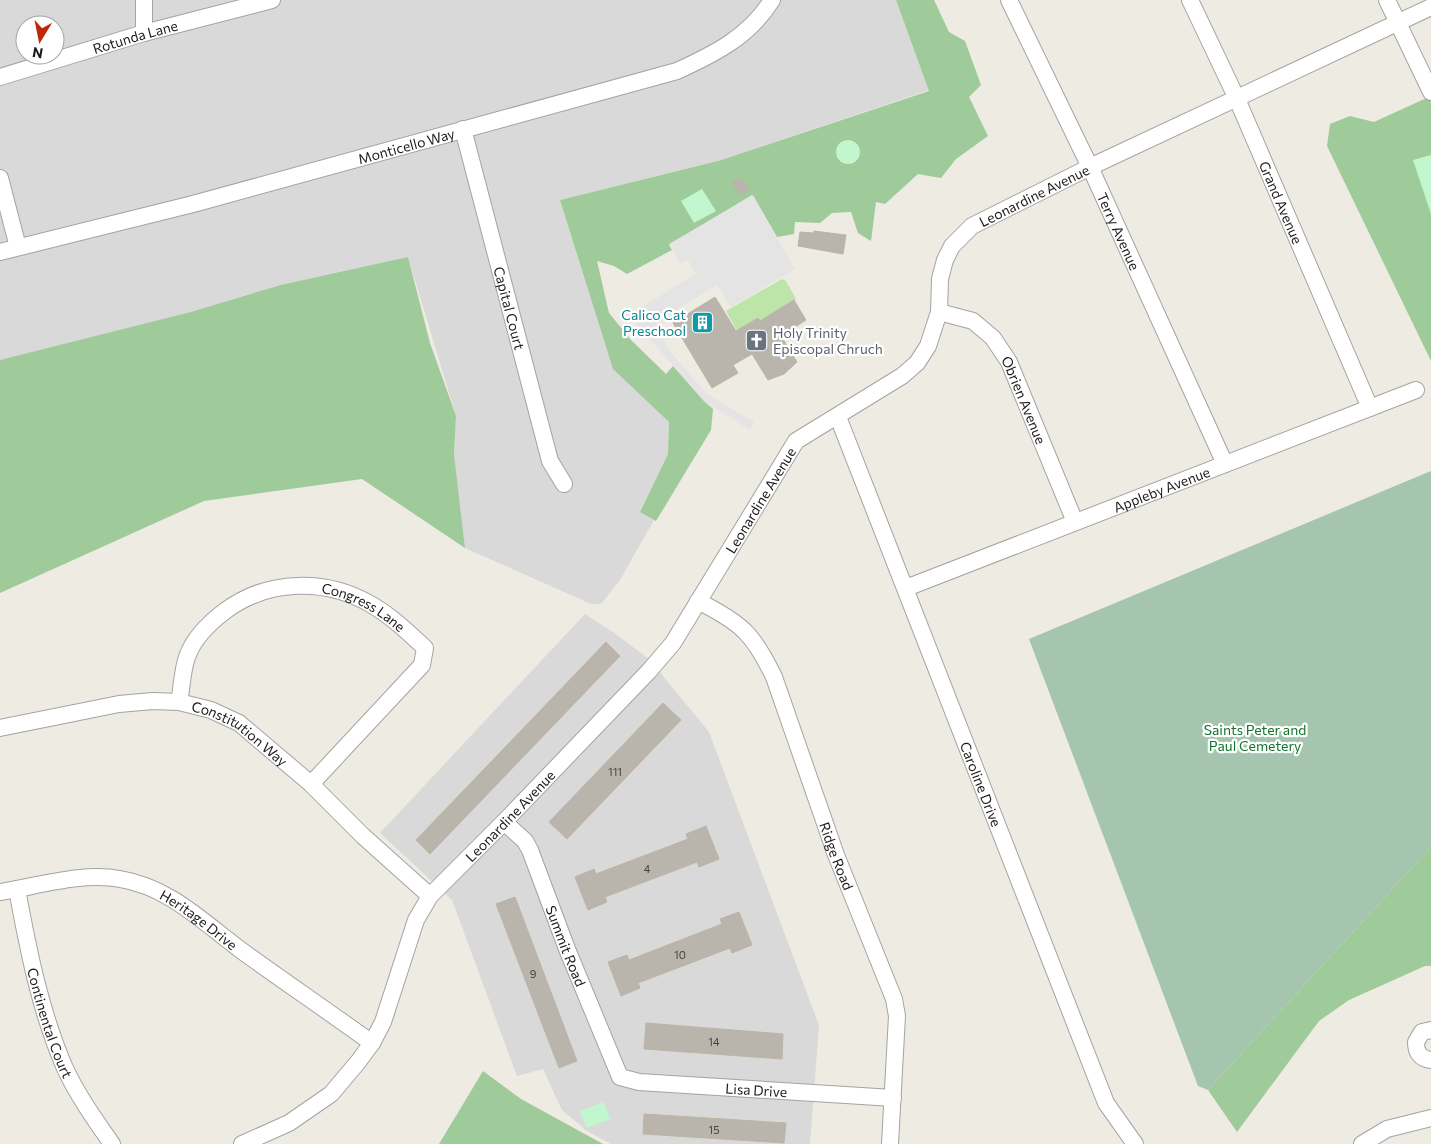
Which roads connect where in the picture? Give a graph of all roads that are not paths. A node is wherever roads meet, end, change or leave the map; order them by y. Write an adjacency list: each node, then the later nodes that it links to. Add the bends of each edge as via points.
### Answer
1 (144, 0): 9 (street)
2 (272, 0): 9 (street, Rotunda Lane)
3 (772, 0): 13 (street, Monticello Way, via 723,50 677,71)
4 (1009, 0): 14 (street, Terry Avenue)
5 (1190, 0): 12 (street, Grand Avenue)
6 (1387, 0): 8 (street)
7 (1431, 7): 8 (street, Leonardine Avenue)
8 (1398, 22): 11 (street); 12 (street, Leonardine Avenue)
9 (144, 33): 10 (street, Rotunda Lane)
10 (0, 78)
11 (1431, 92)
12 (1237, 99): 14 (street, Leonardine Avenue); 20 (street, Grand Avenue)
13 (463, 129): 16 (street, Monticello Way, via 193,204); 23 (street, Capital Court, via 550,461)
14 (1090, 167): 18 (street, Leonardine Avenue, via 972,226 952,246 946,260 940,279); 22 (street, Terry Avenue)
15 (0, 178): 16 (street)
16 (18, 247): 17 (street, Monticello Way)
17 (0, 252)
18 (938, 312): 21 (street, Leonardine Avenue, via 928,346 917,363); 24 (street, Obrien Avenue, via 973,321 993,338 1009,362)
19 (1416, 390): 20 (street, Appleby Avenue)
20 (1370, 408): 22 (street, Appleby Avenue)
21 (838, 416): 25 (street, Caroline Drive); 26 (street, Leonardine Avenue, via 796,441 789,450)
22 (1225, 464): 24 (street, Appleby Avenue)
23 (564, 484)
24 (1075, 522): 25 (street, Appleby Avenue)
25 (906, 588): 43 (street, Caroline Drive, via 1106,1103)
26 (698, 601): 30 (street, Leonardine Avenue, via 673,643 649,672); 38 (street, Ridge Road, via 724,614 748,633 774,677 836,855 894,999 897,1016)
27 (179, 702): 28 (street, Constitution Way, via 119,704); 29 (street, Constitution Way, via 211,710 239,723); 29 (street, Congress Lane, via 187,657 205,626 240,600 270,589 305,585 339,591 372,605 425,648 422,665)
28 (0, 728)
29 (311, 784): 33 (street, Constitution Way)
30 (504, 822): 33 (street, Leonardine Avenue); 37 (street, Summit Road, via 530,850)
31 (17, 889): 32 (street, Heritage Drive); 35 (street, Heritage Drive, via 80,879 118,878 146,885 189,908 240,949); 40 (street, Continental Court, via 47,1021 64,1068)
32 (0, 892)
33 (430, 896): 35 (street, Leonardine Avenue, via 416,920)
34 (1431, 1030): 36 (street, via 1422,1032 1416,1042 1418,1054)
35 (372, 1043): 41 (street, Leonardine Avenue, via 331,1094 288,1123)
36 (1431, 1060)
37 (620, 1077): 38 (street, Lisa Drive, via 639,1082)
38 (893, 1098): 42 (street, Ridge Road)
39 (1431, 1118): 44 (street, via 1387,1130)
40 (112, 1144)
41 (242, 1144)
42 (890, 1144)
43 (1135, 1144)
44 (1362, 1144)

